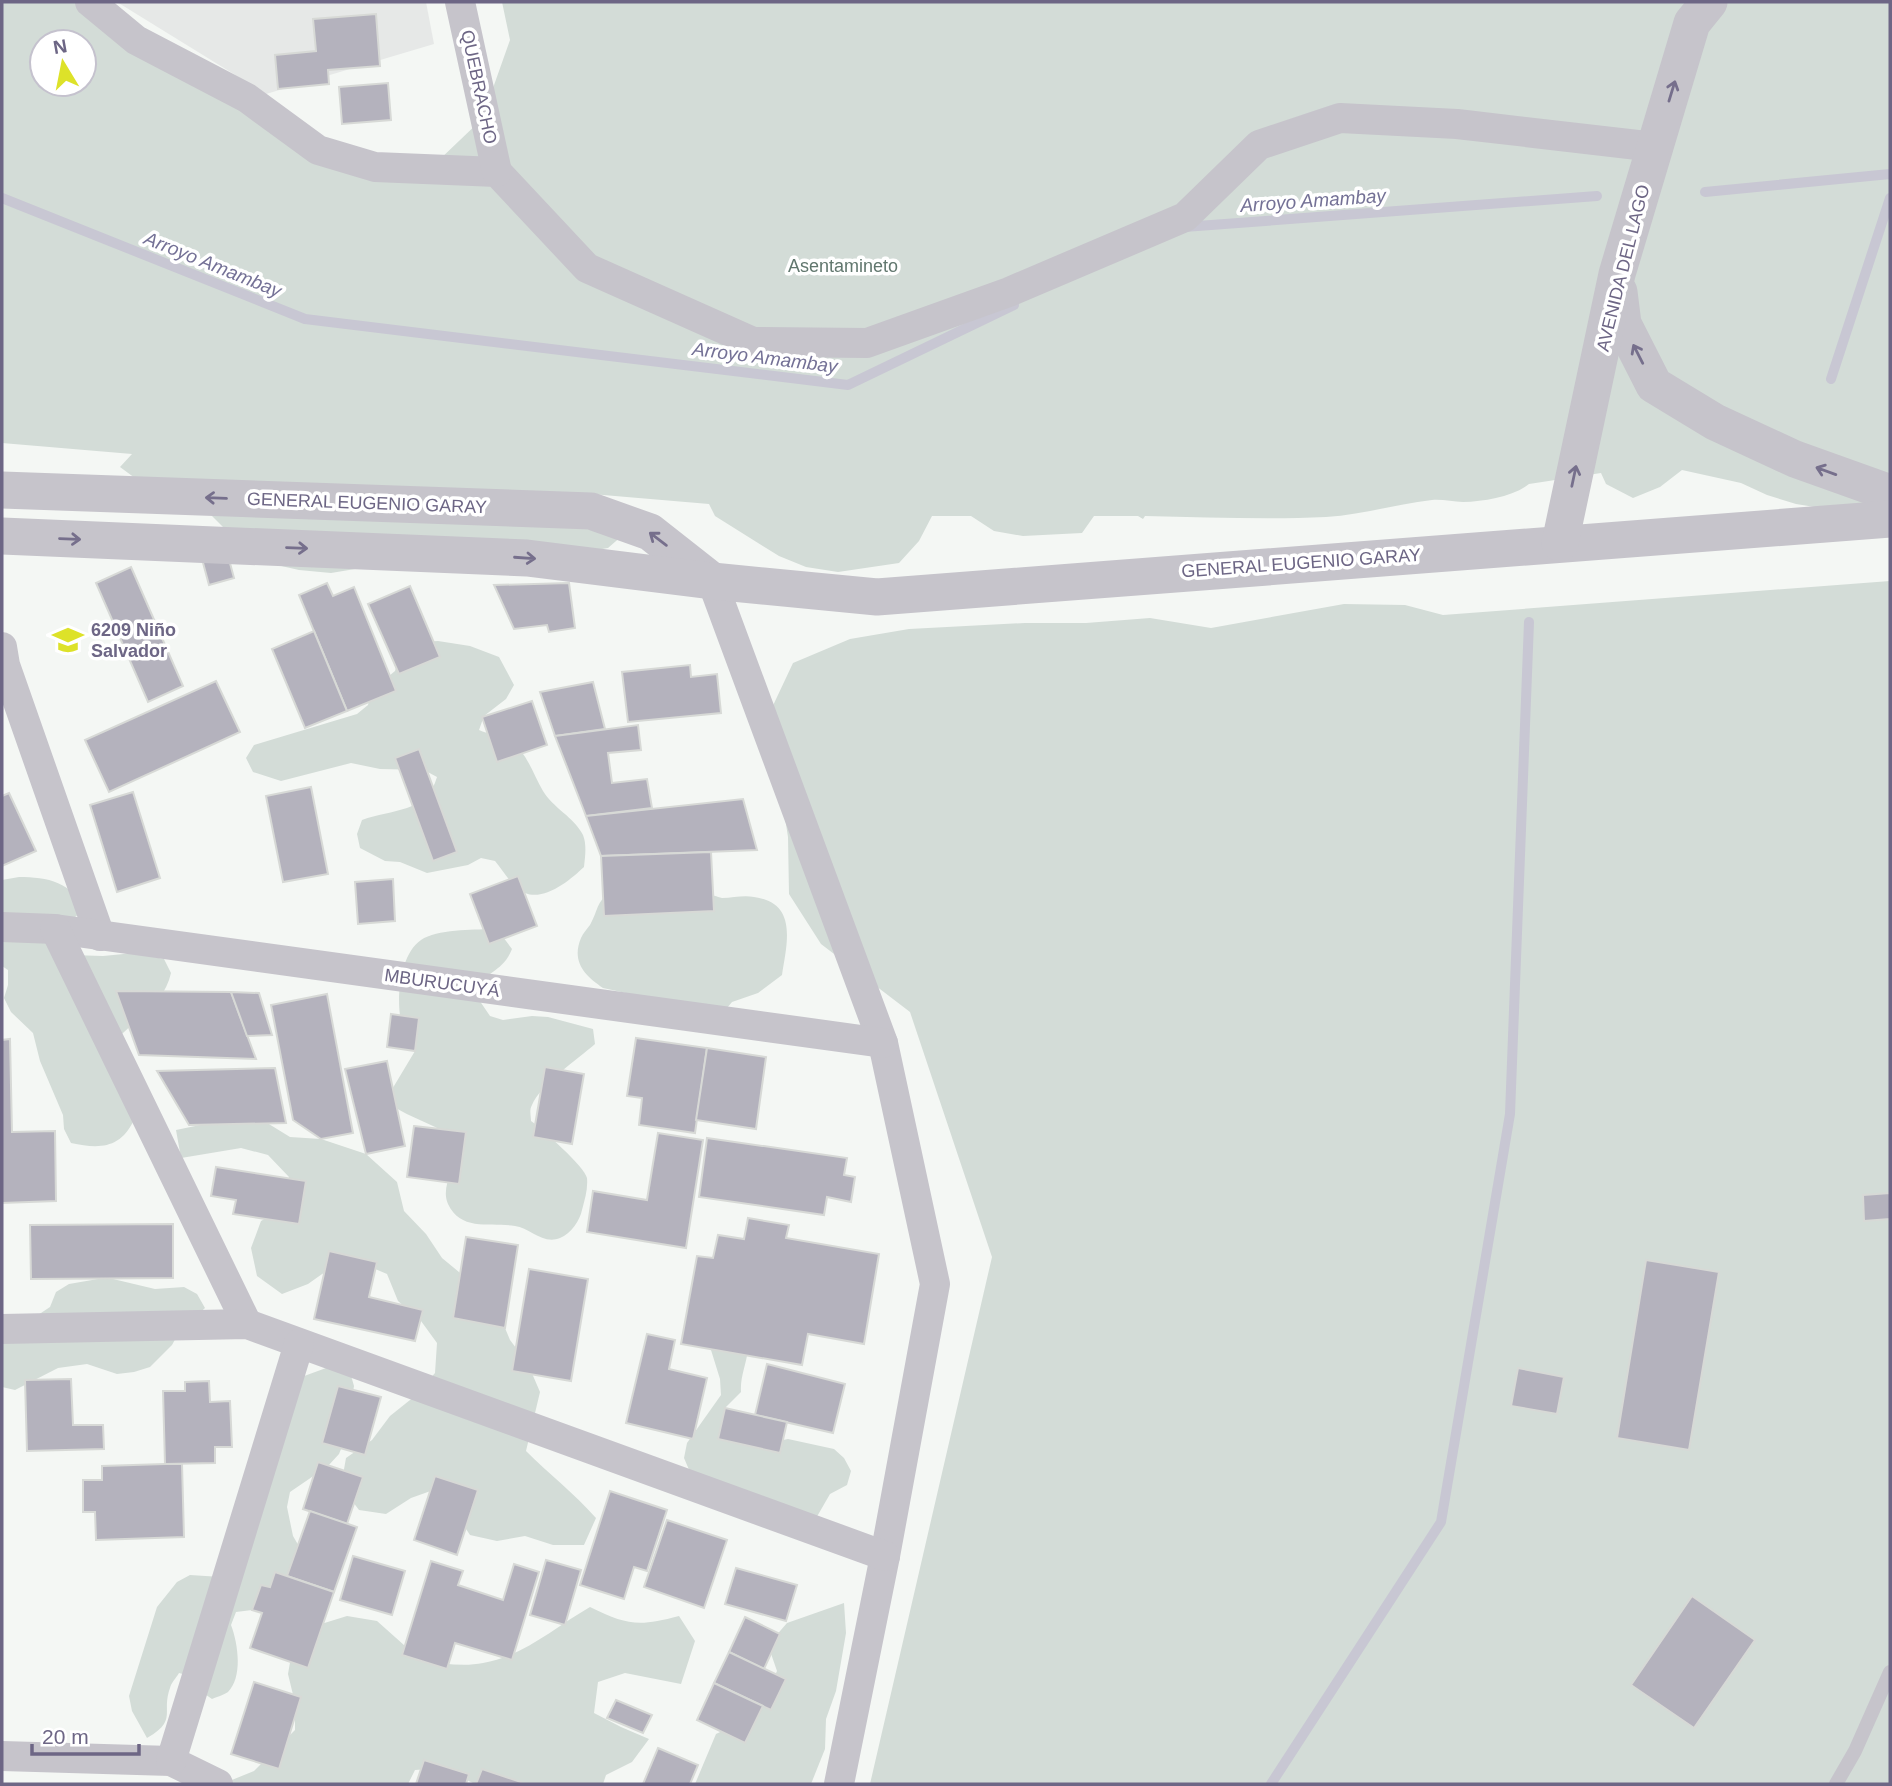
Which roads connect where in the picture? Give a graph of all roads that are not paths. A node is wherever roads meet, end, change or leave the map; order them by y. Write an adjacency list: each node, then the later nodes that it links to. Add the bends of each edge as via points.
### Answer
1 (90, 2): 5 (street, via 136,40 247,98 318,150 375,167)
2 (460, 2): 5 (street, QUEBRACHO)
3 (1709, 2): 4 (street, AVENIDA DEL LAGO, one-way to 3, via 1692,23)
4 (1655, 147): 5 (street, via 1457,124 1340,118 1259,145 1185,217 1009,292 867,343 753,342 587,268); 6 (street, AVENIDA DEL LAGO)
5 (497, 172)
6 (1618, 274): 8 (street, one-way to 6, via 1784,454 1715,422 1654,385 1623,324); 11 (street, AVENIDA DEL LAGO, one-way to 6)
7 (2, 490): 12 (street, GENERAL EUGENIO GARAY, one-way to 7, via 650,532 591,511)
8 (1890, 493)
9 (1890, 519): 11 (street, GENERAL EUGENIO GARAY)
10 (2, 536): 12 (street, GENERAL EUGENIO GARAY, one-way to 12, via 527,558)
11 (1560, 543): 12 (street, GENERAL EUGENIO GARAY, via 877,597)
12 (712, 580): 17 (street)
13 (2, 647): 16 (street)
14 (2, 928): 15 (street, MBURUCUYÁ)
15 (55, 929): 16 (street, MBURUCUYÁ); 18 (street)
16 (100, 936): 17 (street, MBURUCUYÁ)
17 (883, 1043): 21 (street, via 935,1284)
18 (247, 1324): 19 (street); 20 (street)
19 (2, 1329)
20 (299, 1344): 21 (street); 24 (street)
21 (885, 1556): 26 (street)
22 (1890, 1672): 27 (lane)
23 (2, 1756): 24 (street)
24 (171, 1761): 25 (street)
25 (218, 1784)
26 (839, 1784)
27 (1836, 1784)

